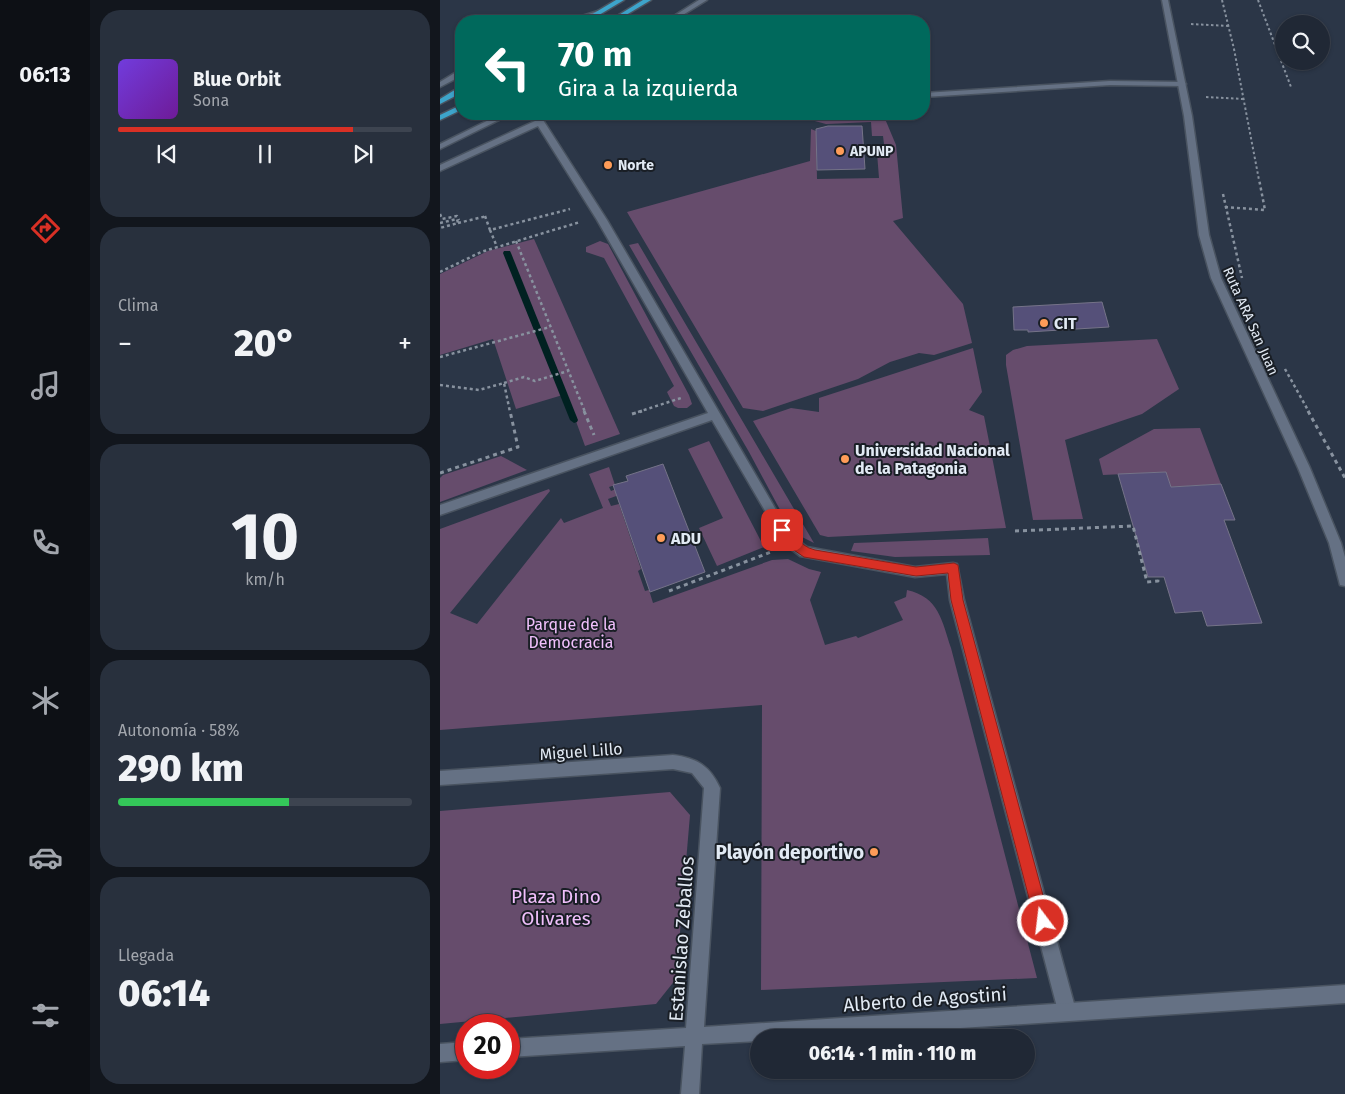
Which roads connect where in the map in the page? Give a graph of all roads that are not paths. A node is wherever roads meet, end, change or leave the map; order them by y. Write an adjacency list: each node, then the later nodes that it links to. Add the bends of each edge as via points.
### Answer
1 (621, 0): 5 (main road)
2 (648, 0): 8 (main road)
3 (704, 0): 9 (street)
4 (1165, 0): 11 (street, Ruta ARA San Juan)
5 (598, 13): 6 (street); 7 (main road)
6 (590, 15)
7 (594, 15)
8 (622, 15)
9 (679, 15)
10 (455, 76): 12 (street)
11 (1182, 84): 14 (street, via 1110,83); 25 (street, Ruta ARA San Juan, via 1204,235 1216,278 1304,468 1335,543)
12 (440, 85)
13 (455, 93): 15 (main road)
14 (930, 95)
15 (440, 102)
16 (455, 110): 17 (main road)
17 (440, 118)
18 (495, 120): 21 (street)
19 (533, 120): 22 (street)
20 (538, 120): 23 (street, via 599,215)
21 (440, 147)
22 (440, 168)
23 (714, 415): 24 (street); 29 (street, via 782,530 804,552 916,572 954,568 957,600)
24 (440, 510)
25 (1345, 581)
26 (440, 778): 27 (street, Miguel Lillo, via 673,762 694,765 708,778)
27 (712, 788): 30 (street, Estanislao Zeballos)
28 (1345, 994): 29 (street, Alberto de Agostini)
29 (1067, 1011): 30 (street, Alberto de Agostini)
30 (696, 1035): 31 (street, Alberto de Agostini); 34 (street, Estanislao Zeballos)
31 (520, 1047)
32 (455, 1051): 33 (street)
33 (440, 1052)
34 (690, 1094)

